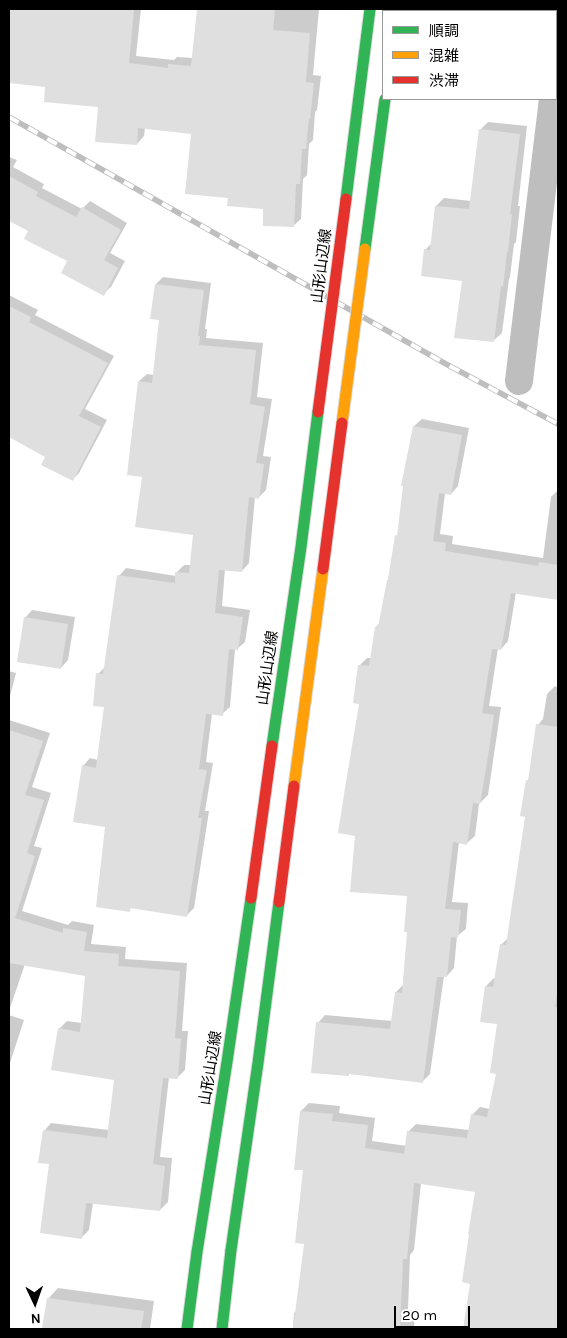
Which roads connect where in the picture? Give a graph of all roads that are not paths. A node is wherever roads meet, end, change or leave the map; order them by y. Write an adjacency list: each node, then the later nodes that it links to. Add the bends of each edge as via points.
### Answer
1 (370, 9): 5 (main road, 山形山辺線, bridge, via 302,537)
2 (385, 100): 6 (main road, bridge)
3 (553, 100): 4 (street)
4 (519, 381)
5 (187, 1329)
6 (222, 1329)

